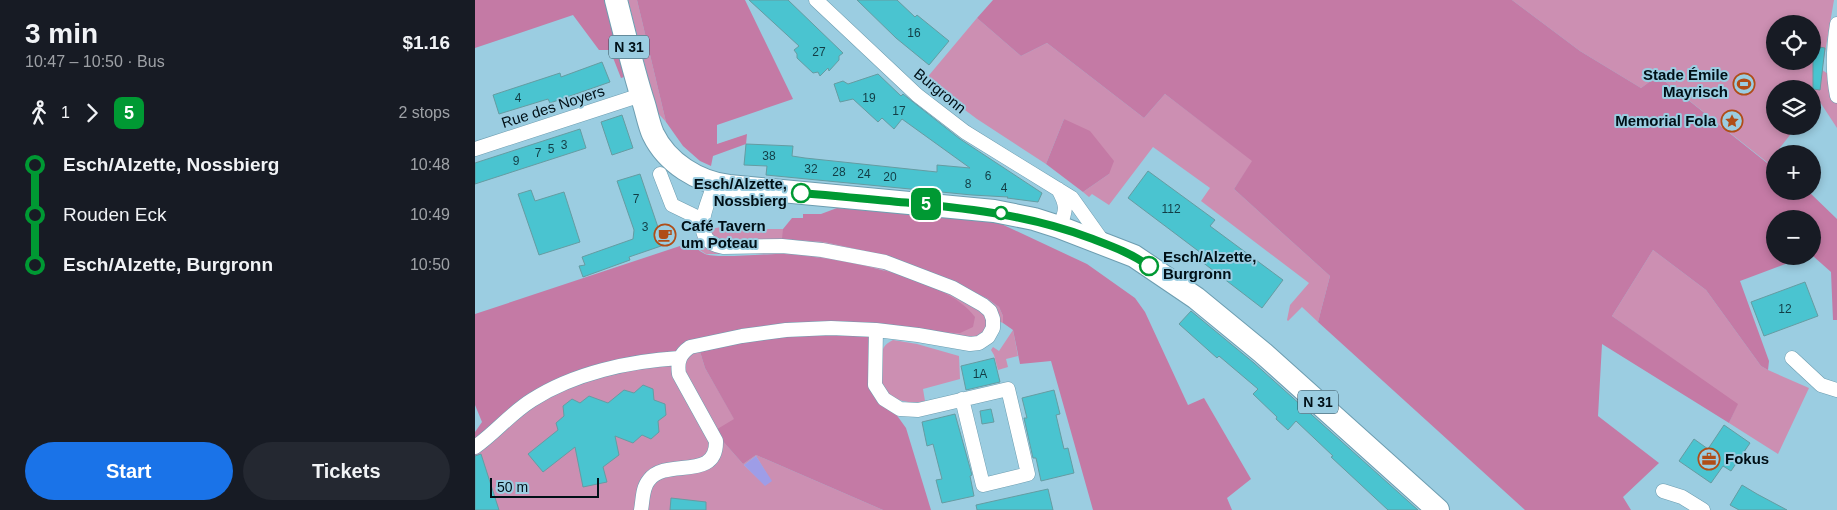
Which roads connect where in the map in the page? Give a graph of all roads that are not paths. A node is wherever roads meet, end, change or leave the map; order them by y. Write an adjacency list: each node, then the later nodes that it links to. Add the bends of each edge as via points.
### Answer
1 (617, 0): 4 (main road, N 31)
2 (816, 0): 9 (street, Burgronn, via 917,94 965,132)
3 (1837, 24): 5 (street, via 1833,49)
4 (641, 95): 6 (street, Rue des Noyers); 8 (main road, N 31, via 653,134 668,155 689,173)
5 (1837, 96)
6 (475, 149)
7 (660, 174): 11 (street, via 672,205)
8 (714, 184): 11 (street); 12 (main road, N 31, via 994,212)
9 (1058, 189): 10 (street, Burgronn); 12 (street, via 1065,201)
10 (1081, 208): 12 (street); 13 (street, Burgronn)
11 (703, 220): 14 (street, via 705,239 713,245 782,246 885,262 953,288 983,305 993,319 988,337 970,344)
12 (1065, 228): 13 (main road, N 31)
13 (1104, 243): 22 (main road, N 31, via 1134,256 1196,298 1263,353)
14 (876, 330): 15 (street, via 786,330 742,336 690,347); 18 (street, via 875,385 884,399 900,409 918,410)
15 (679, 358): 19 (street, via 595,373 558,386 531,400); 21 (street, via 679,374 716,441 717,450 706,464 658,472 649,478 644,487)
16 (1792, 358): 17 (street, via 1821,385)
17 (1837, 390)
18 (962, 400): 18 (street, via 1008,388 1028,474 983,484)
19 (475, 447)
20 (1663, 491): 23 (street, via 1682,497)
21 (641, 510)
22 (1438, 510)
23 (1703, 510)

